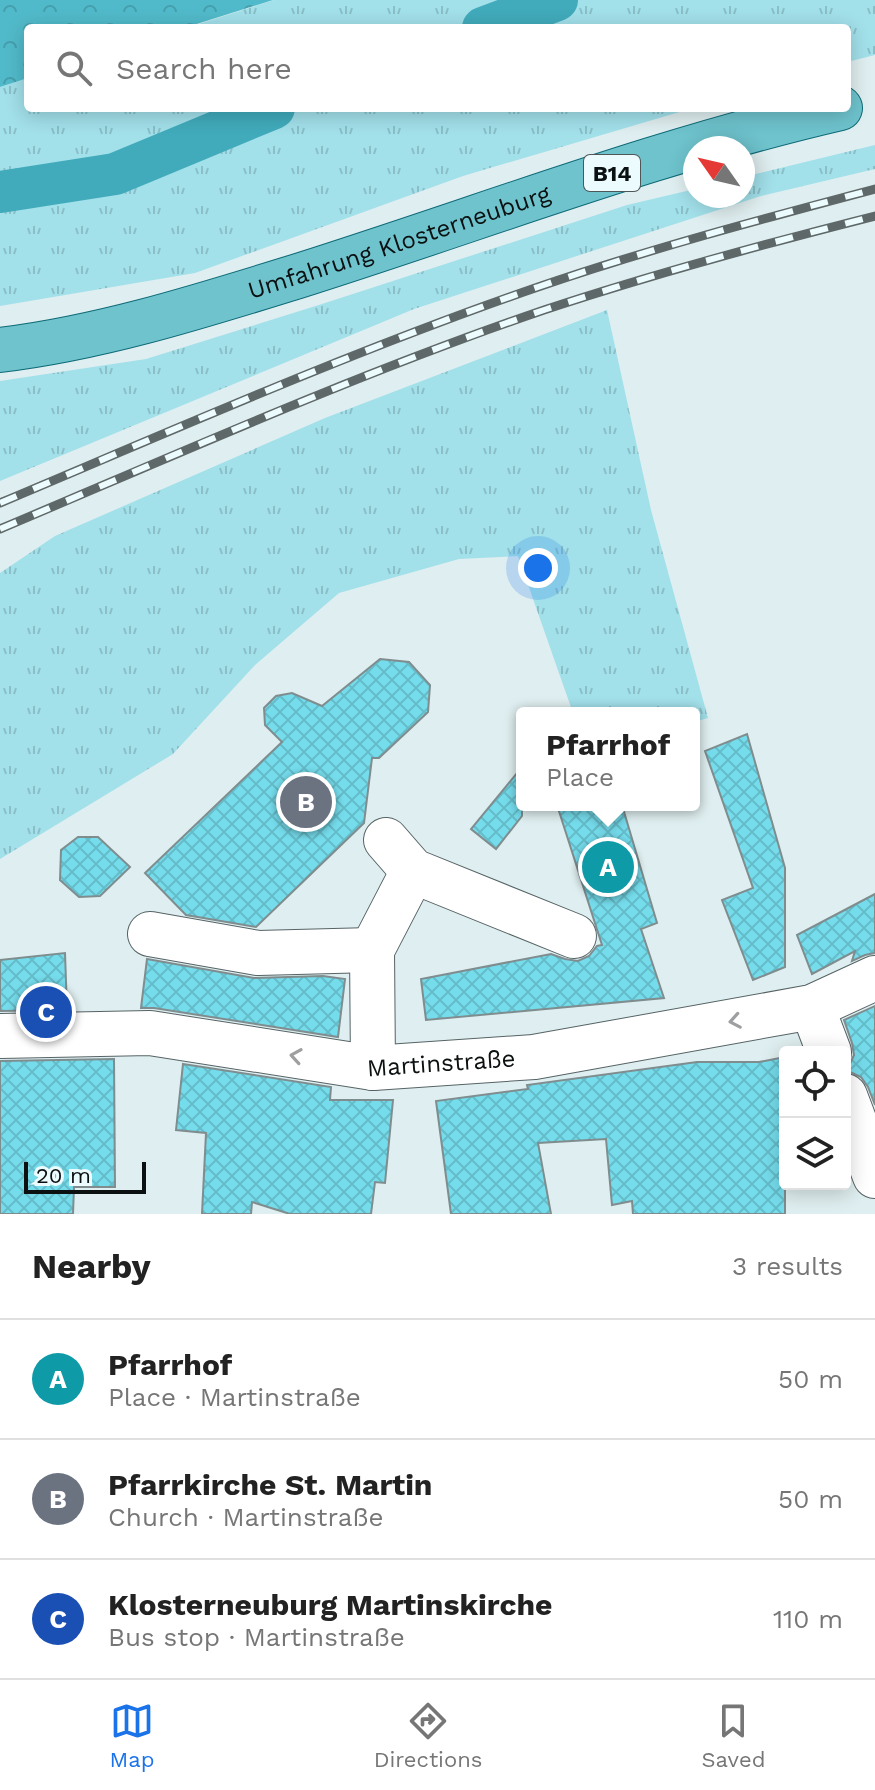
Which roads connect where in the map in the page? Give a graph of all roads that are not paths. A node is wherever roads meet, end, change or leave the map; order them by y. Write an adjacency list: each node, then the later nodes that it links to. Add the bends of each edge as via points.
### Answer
1 (875, 100): 2 (main road)
2 (851, 105)
3 (825, 112): 4 (main road, Umfahrung Klosterneuburg / B14, via 679,152 212,303 52,344)
4 (0, 350)
5 (150, 934): 7 (street, via 258,953)
6 (574, 936): 7 (street, via 399,856)
7 (372, 950): 12 (street)
8 (875, 978): 9 (street, Martinstraße)
9 (812, 1007): 11 (street); 12 (street, Martinstraße, one-way to 12, via 534,1057)
10 (0, 1036): 12 (street, Martinstraße, one-way to 10, via 150,1033)
11 (827, 1046)
12 (373, 1068)
13 (851, 1112): 14 (street)
14 (875, 1176)

